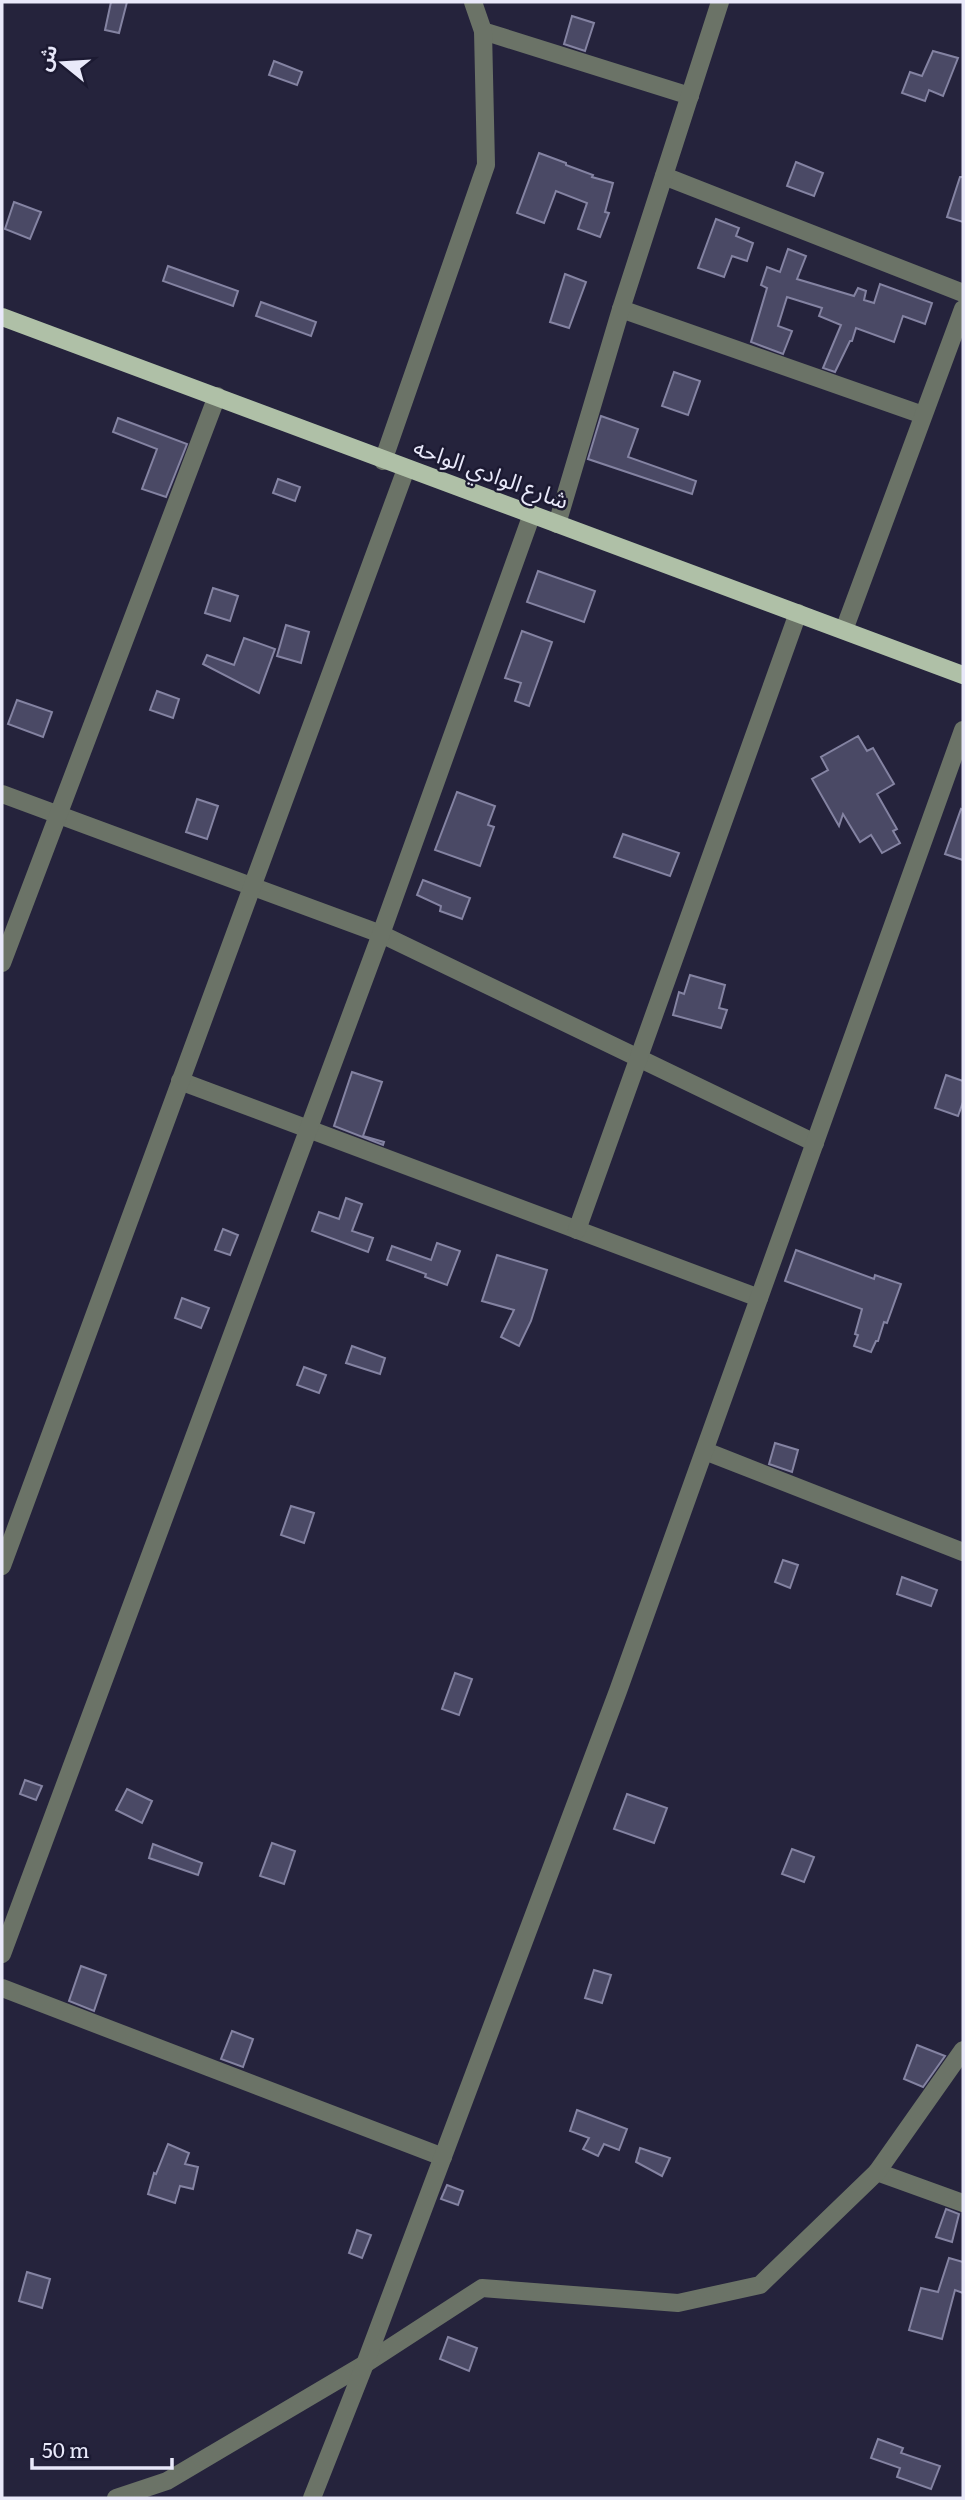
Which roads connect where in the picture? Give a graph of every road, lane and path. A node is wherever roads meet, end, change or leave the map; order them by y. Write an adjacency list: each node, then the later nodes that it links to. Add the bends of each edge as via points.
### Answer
1 (473, 2): 3 (street)
2 (720, 2): 4 (street)
3 (483, 31): 4 (street); 12 (street, via 486,165)
4 (690, 96): 5 (street)
5 (664, 176): 6 (street); 7 (street)
6 (963, 293)
7 (621, 309): 11 (street); 15 (street)
8 (963, 309): 11 (street)
9 (2, 317): 10 (main road, شارع الوادي الواحه)
10 (217, 396): 12 (main road, شارع الوادي الواحه); 21 (street)
11 (923, 415): 17 (street)
12 (383, 461): 13 (main road, شارع الوادي الواحه)
13 (406, 468): 14 (main road, شارع الوادي الواحه); 22 (street)
14 (532, 514): 15 (main road, شارع الوادي الواحه); 23 (street)
15 (557, 524): 16 (main road, شارع الوادي الواحه)
16 (798, 613): 17 (main road, شارع الوادي الواحه); 25 (street)
17 (844, 631): 18 (main road, شارع الوادي الواحه)
18 (963, 675)
19 (963, 730): 28 (street)
20 (2, 794): 21 (street)
21 (58, 815): 22 (street); 24 (street)
22 (251, 887): 23 (street); 26 (street)
23 (381, 934): 25 (street); 27 (street)
24 (2, 964)
25 (639, 1059): 28 (street); 29 (street)
26 (180, 1081): 27 (street); 33 (street)
27 (309, 1129): 29 (street); 34 (street)
28 (815, 1143): 30 (street)
29 (577, 1230): 30 (street)
30 (759, 1298): 31 (street)
31 (705, 1451): 32 (street); 37 (street)
32 (963, 1552)
33 (2, 1566)
34 (2, 1954)
35 (2, 1988): 37 (street)
36 (963, 2050): 38 (street)
37 (443, 2157): 40 (street)
38 (877, 2172): 39 (street); 40 (street, via 760,2285 678,2302 482,2288)
39 (963, 2203)
40 (365, 2364): 41 (street, via 167,2481); 42 (street)
41 (116, 2498)
42 (312, 2498)

